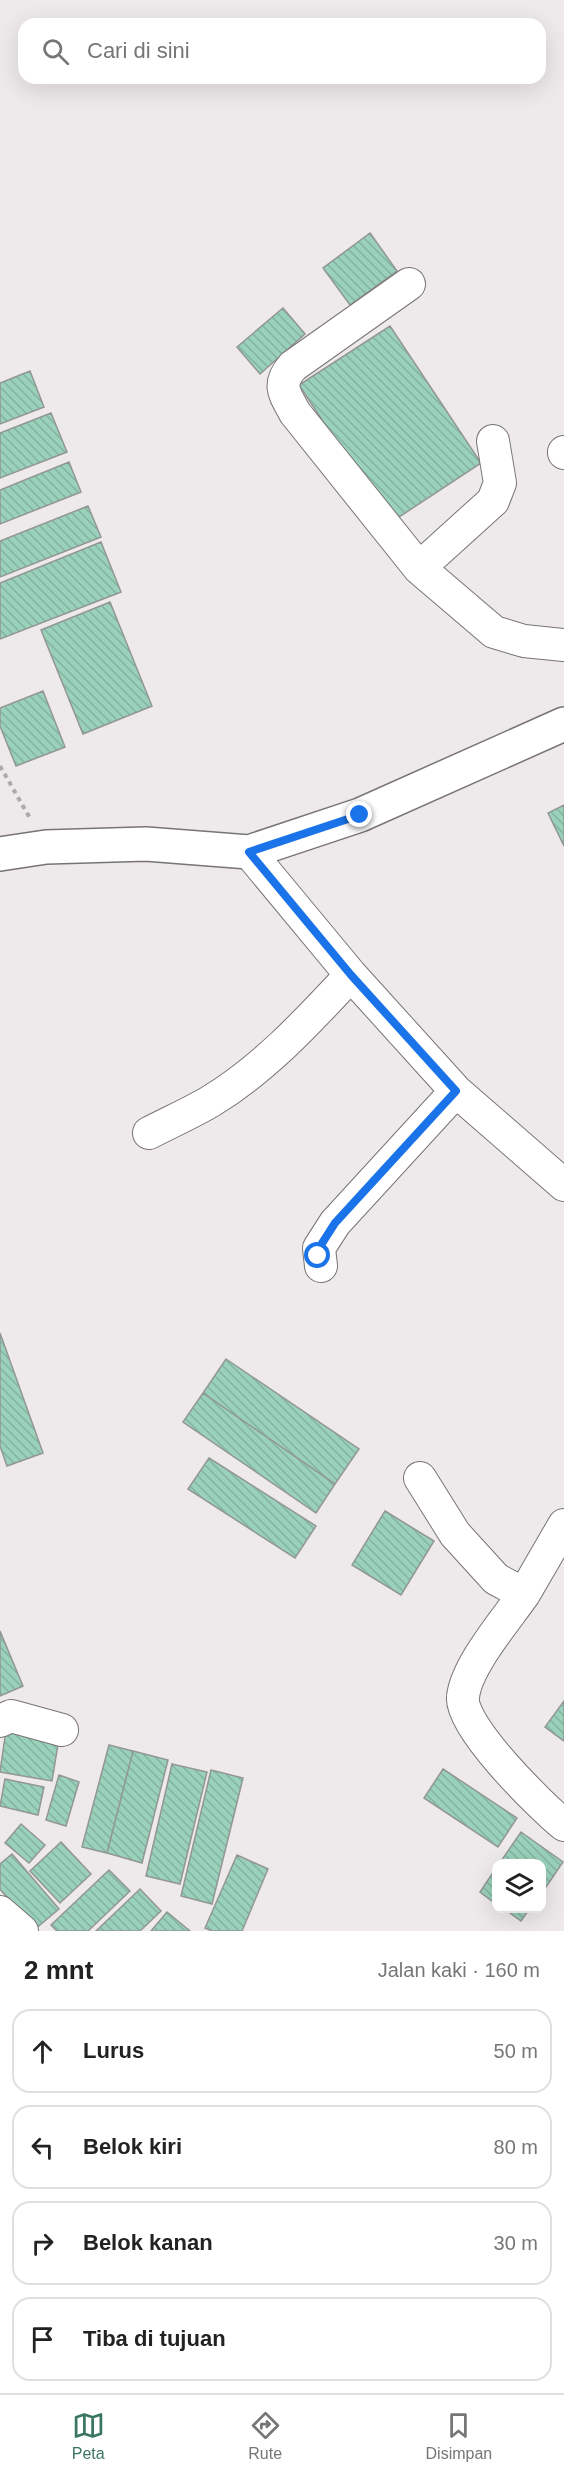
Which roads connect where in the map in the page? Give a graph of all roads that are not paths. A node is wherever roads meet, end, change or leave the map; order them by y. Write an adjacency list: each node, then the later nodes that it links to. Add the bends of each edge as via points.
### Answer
1 (409, 284): 3 (street, via 293,366 286,374 283,390 295,413)
2 (493, 441): 3 (street, via 500,483 493,501)
3 (419, 568): 4 (street, via 494,632 524,641)
4 (564, 645)
5 (564, 724): 6 (street, via 360,815)
6 (249, 852): 7 (street, via 146,844 46,847); 8 (street)
7 (0, 854)
8 (351, 975): 9 (street); 10 (street, via 292,1038 245,1076 211,1101)
9 (456, 1091): 11 (street); 12 (street, via 335,1223 319,1248)
10 (149, 1133)
11 (564, 1185)
12 (321, 1266)
13 (420, 1478): 15 (street, via 455,1534 496,1579)
14 (564, 1526): 15 (street)
15 (524, 1594): 18 (street, via 474,1666 462,1699 471,1724 539,1804)
16 (0, 1721): 17 (street, via 10,1716)
17 (62, 1730)
18 (564, 1826)
19 (0, 1912): 20 (street)
20 (22, 1931)

